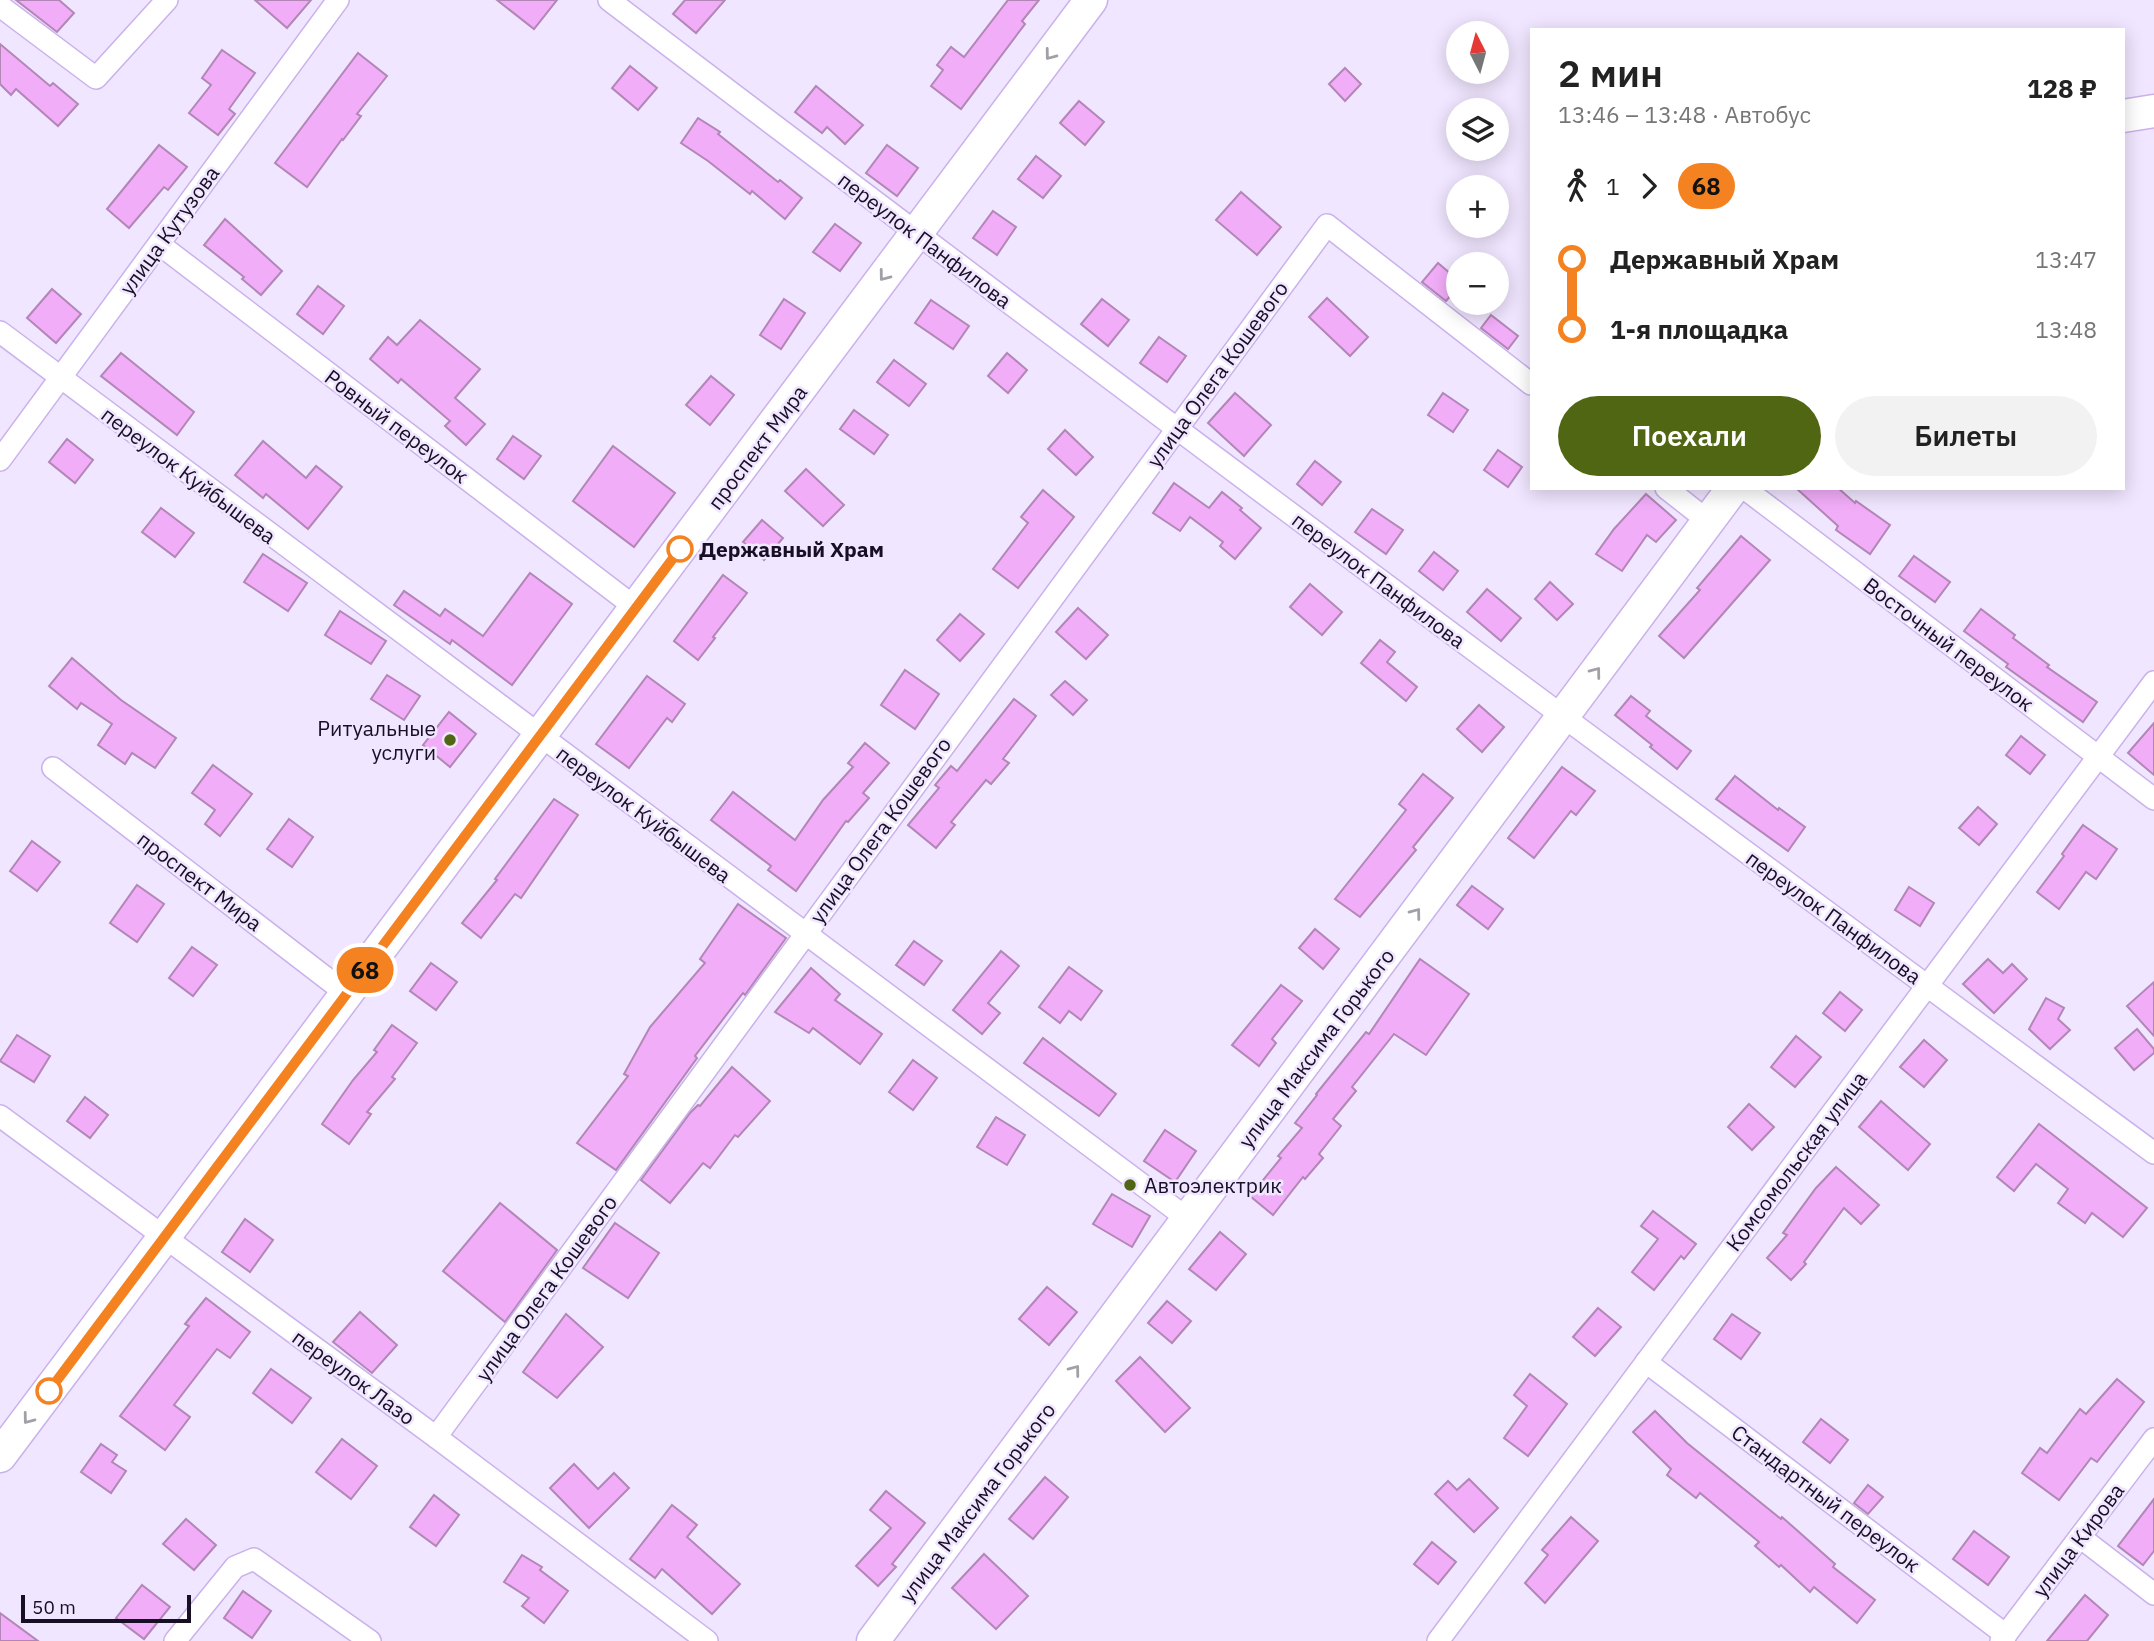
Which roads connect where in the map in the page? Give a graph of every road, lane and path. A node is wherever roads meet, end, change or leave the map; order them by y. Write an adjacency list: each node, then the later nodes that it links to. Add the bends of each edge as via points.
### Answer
1 (167, 0): 5 (street, via 96,78)
2 (338, 0): 9 (street, улица Кутузова)
3 (609, 0): 8 (street, переулок Панфилова)
4 (1091, 0): 8 (main road, проспект Мира, one-way to 8)
5 (0, 6)
6 (2154, 111): 7 (main road)
7 (2125, 116)
8 (916, 234): 13 (street, переулок Панфилова); 19 (main road, проспект Мира, one-way to 19)
9 (159, 244): 11 (street, улица Кутузова); 19 (street, Ровный переулок)
10 (0, 332): 11 (street, переулок Куйбышева)
11 (60, 378): 14 (street, улица Кутузова); 22 (street, переулок Куйбышева)
12 (1530, 383): 13 (street, улица Олега Кошевого, via 1327,225)
13 (1177, 429): 21 (street, переулок Панфилова); 26 (street, улица Олега Кошевого)
14 (0, 460)
15 (1668, 490): 18 (street)
16 (1732, 490): 18 (main road, улица Максима Горького)
17 (1747, 490): 23 (street, Восточный переулок)
18 (1708, 522): 21 (main road, улица Максима Горького, one-way to 18)
19 (636, 608): 22 (main road, проспект Мира)
20 (2154, 682): 23 (street, Комсомольская улица)
21 (1562, 717): 27 (street, переулок Панфилова); 31 (main road, улица Максима Горького, one-way to 21)
22 (540, 737): 26 (street, переулок Куйбышева); 28 (main road, проспект Мира)
23 (2098, 756): 25 (street, Восточный переулок); 27 (street, Комсомольская улица)
24 (53, 768): 28 (street, проспект Мира)
25 (2154, 799)
26 (804, 934): 31 (street, переулок Куйбышева); 34 (street, улица Олега Кошевого)
27 (1927, 986): 30 (street, переулок Панфилова); 33 (street, Комсомольская улица)
28 (347, 994): 32 (main road, проспект Мира)
29 (0, 1116): 32 (street, переулок Лазо)
30 (2154, 1153)
31 (1188, 1219): 43 (main road, улица Максима Горького, one-way to 31)
32 (165, 1237): 34 (street, переулок Лазо); 36 (main road, проспект Мира, one-way to 36)
33 (1646, 1362): 39 (street, Стандартный переулок); 44 (street, Комсомольская улица)
34 (436, 1437): 42 (street, переулок Лазо)
35 (2154, 1439): 37 (street, улица Кирова)
36 (0, 1456)
37 (2080, 1537): 38 (street); 39 (street, улица Кирова)
38 (2154, 1594)
39 (2004, 1638)
40 (175, 1641): 41 (street, via 235,1567 254,1559)
41 (370, 1641)
42 (707, 1641)
43 (873, 1641)
44 (1438, 1641)

